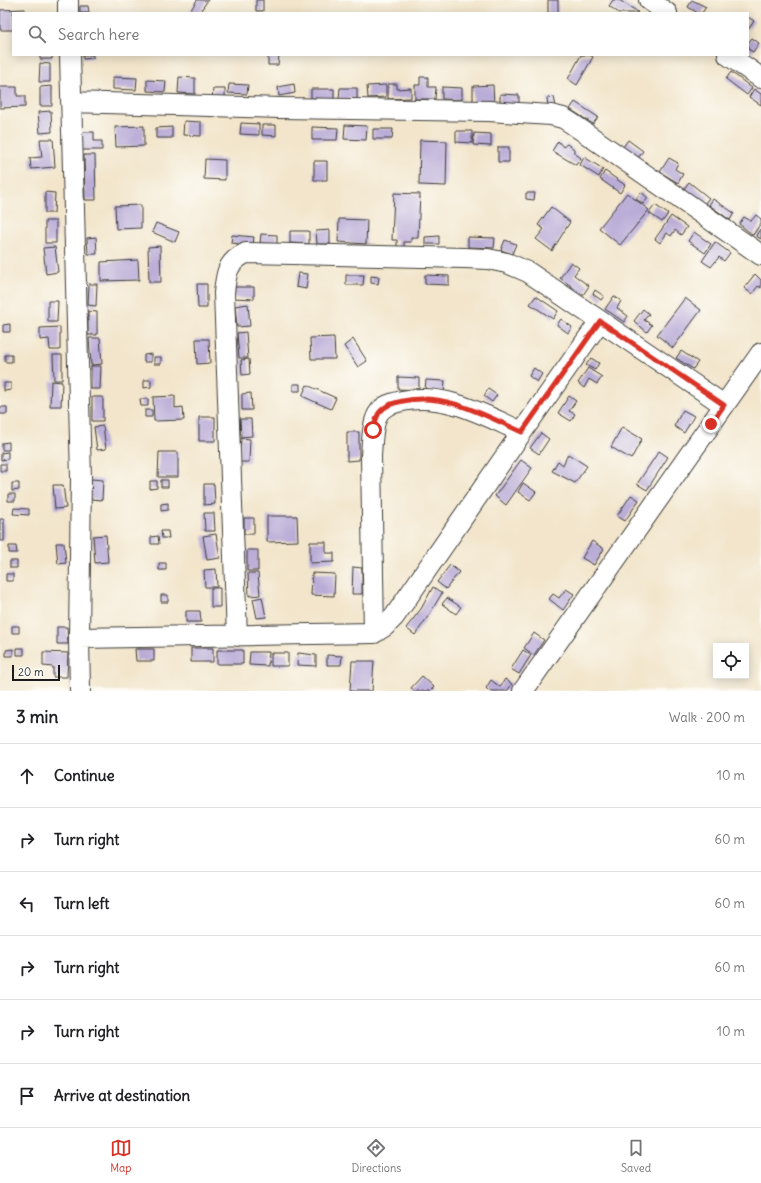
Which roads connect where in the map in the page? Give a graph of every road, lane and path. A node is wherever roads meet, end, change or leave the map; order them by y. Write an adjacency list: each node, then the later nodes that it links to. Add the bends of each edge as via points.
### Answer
1 (68, 0): 3 (street)
2 (649, 0): 4 (street)
3 (68, 12)
4 (666, 12)
5 (70, 56): 8 (street)
6 (729, 56): 7 (street)
7 (761, 78)
8 (71, 102): 9 (street, via 488,111 563,118); 16 (street, via 81,478)
9 (761, 254)
10 (600, 321): 12 (street); 13 (street); 15 (street, via 528,272 507,263 488,259 268,253 246,253 236,258 229,267 224,293)
11 (761, 353): 12 (street)
12 (724, 405): 18 (street)
13 (522, 432): 14 (street, via 394,617); 14 (street, via 482,413 457,404 431,399 410,399 390,403 378,413 373,430 372,456)
14 (374, 633): 15 (street)
15 (237, 636): 16 (street)
16 (79, 638): 17 (street)
17 (80, 691)
18 (523, 691)

